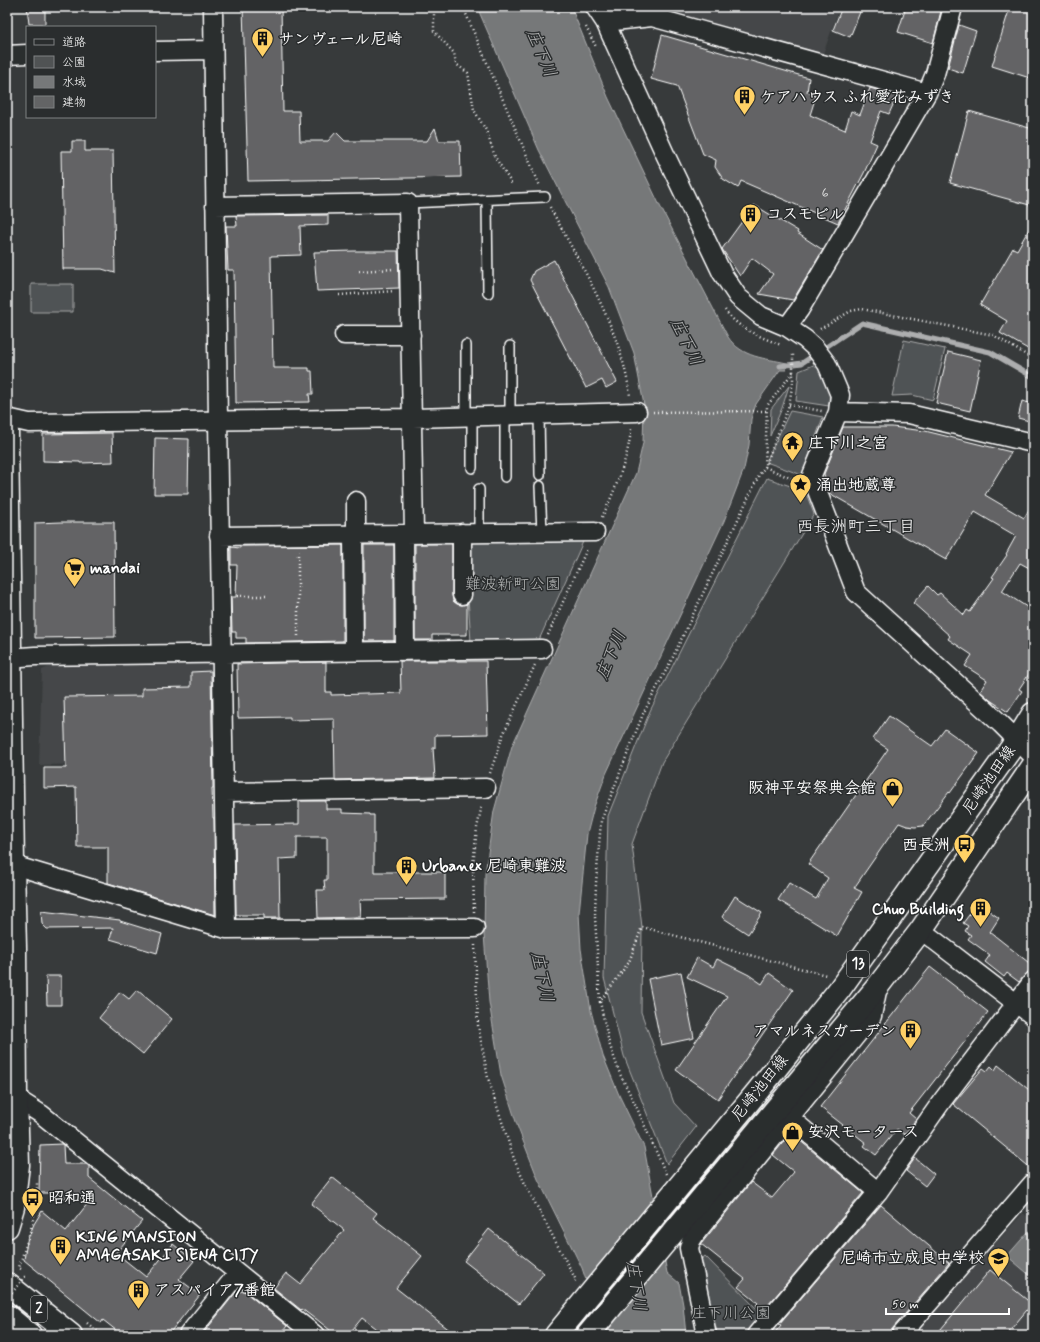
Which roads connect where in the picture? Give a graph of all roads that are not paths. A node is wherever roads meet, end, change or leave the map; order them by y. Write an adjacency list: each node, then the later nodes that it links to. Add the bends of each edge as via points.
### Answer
1 (213, 7): 5 (street)
2 (595, 7): 4 (street)
3 (953, 7): 9 (street)
4 (605, 22): 9 (street, via 652,17); 15 (street, via 722,273 738,297 761,316)
5 (213, 50): 6 (street); 13 (street)
6 (156, 51)
7 (26, 54): 8 (street)
8 (7, 55)
9 (928, 93): 15 (street)
10 (545, 197): 11 (lane)
11 (487, 200): 12 (lane); 14 (lane)
12 (408, 203): 13 (street); 17 (street)
13 (215, 206): 27 (street)
14 (488, 293)
15 (787, 327): 21 (street, via 815,340 840,395)
16 (344, 335): 17 (street)
17 (411, 335): 26 (street)
18 (466, 345): 24 (lane)
19 (510, 346): 23 (lane)
20 (634, 412): 22 (street)
21 (838, 412): 29 (street, via 909,414); 49 (street, via 812,475 856,592)
22 (539, 414): 23 (street); 31 (lane)
23 (507, 415): 24 (street); 32 (lane)
24 (469, 416): 26 (street); 30 (lane)
25 (7, 418): 27 (street, via 29,423)
26 (413, 418): 27 (street); 38 (street)
27 (218, 421): 41 (street)
28 (7, 432): 47 (main road)
29 (1033, 443)
30 (472, 468)
31 (540, 475)
32 (505, 477)
33 (540, 486): 36 (lane)
34 (479, 489): 39 (lane)
35 (356, 501): 40 (street)
36 (542, 532): 37 (street); 39 (street)
37 (595, 532)
38 (409, 533): 39 (street); 40 (street); 45 (street)
39 (470, 533): 42 (street)
40 (354, 534): 41 (street); 44 (street)
41 (219, 536): 46 (street)
42 (462, 595)
43 (542, 649): 45 (street)
44 (354, 651): 45 (street); 46 (street)
45 (405, 651)
46 (222, 652): 47 (street); 53 (street)
47 (9, 658): 54 (main road)
48 (1033, 714): 49 (main road, 尼崎池田線 / 13)
49 (1017, 740): 50 (street); 72 (main road, 尼崎池田線 / 13, via 839,990 666,1202 579,1292)
50 (1033, 756)
51 (1033, 766): 57 (main road, 尼崎池田線 / 13)
52 (486, 788): 53 (street)
53 (224, 792): 56 (street)
54 (13, 865): 56 (street); 62 (main road)
55 (475, 928): 56 (street)
56 (226, 929)
57 (921, 930): 59 (main road, 尼崎池田線 / 13); 60 (street)
58 (1033, 981): 60 (street)
59 (878, 986): 63 (street, via 872,1016); 71 (main road, 尼崎池田線 / 13)
60 (1016, 1003): 61 (street); 65 (street)
61 (1033, 1016)
62 (13, 1090): 66 (main road, via 18,1165 14,1207); 67 (street)
63 (790, 1118): 65 (street); 76 (street, via 691,1242 689,1248)
64 (1033, 1183): 78 (street)
65 (878, 1192): 77 (street)
66 (7, 1227)
67 (238, 1273): 74 (street); 75 (street)
68 (7, 1284): 70 (main road, 2)
69 (7, 1316): 73 (main road, 2)
70 (77, 1328)
71 (592, 1330)
72 (547, 1332)
73 (30, 1335)
74 (188, 1335)
75 (315, 1335)
76 (707, 1335)
77 (756, 1335)
78 (901, 1335)

